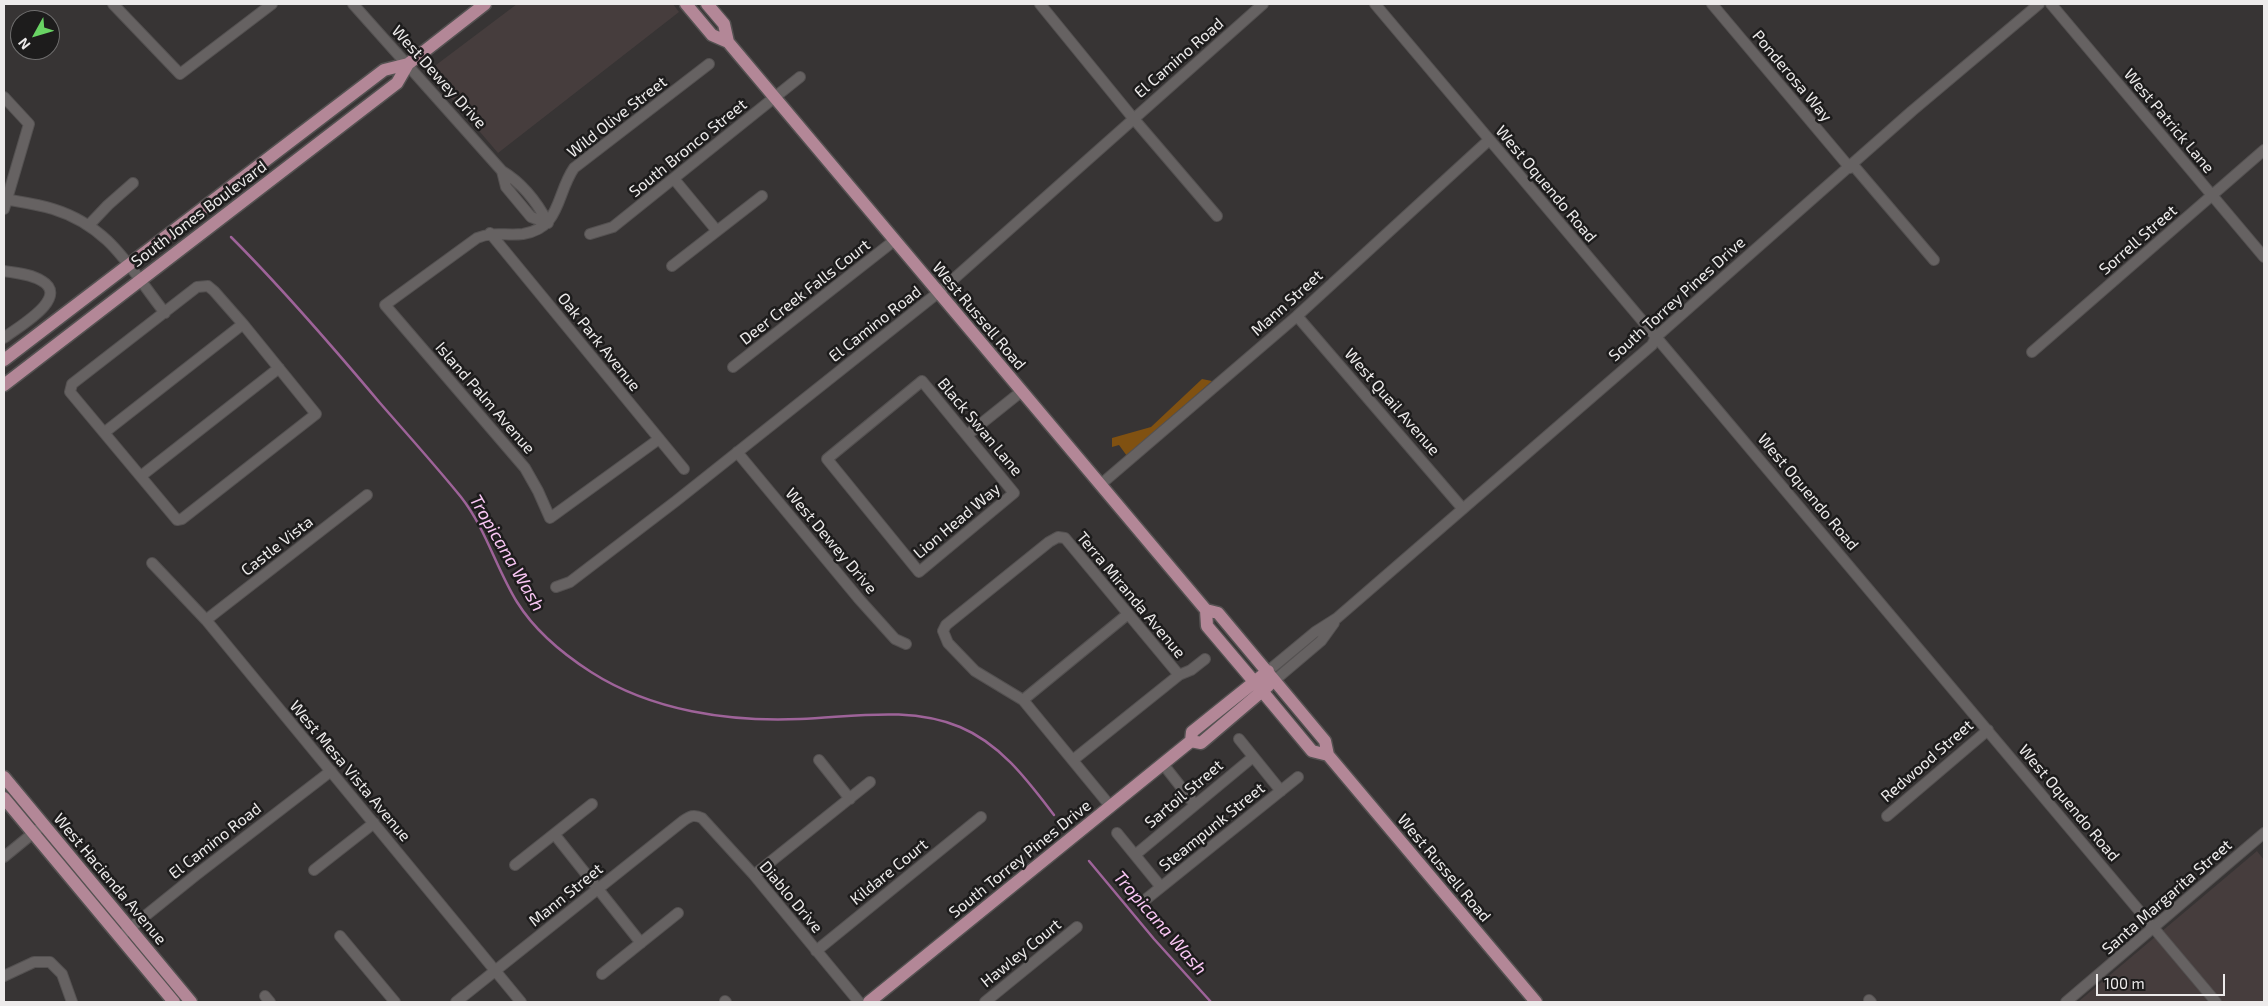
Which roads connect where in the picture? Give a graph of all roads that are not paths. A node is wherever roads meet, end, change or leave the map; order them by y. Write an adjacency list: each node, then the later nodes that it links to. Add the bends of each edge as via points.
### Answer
1 (113, 4): 2 (street, via 180,74)
2 (272, 4)
3 (353, 4): 14 (street, West Dewey Drive)
4 (485, 4): 14 (main road, South Jones Boulevard)
5 (686, 4): 13 (main road, West Russell Road, via 712,35)
6 (707, 4): 13 (main road, West Russell Road, via 724,24)
7 (1040, 4): 19 (street)
8 (1263, 4): 19 (street, El Camino Road)
9 (1375, 4): 20 (street, West Oquendo Road)
10 (1712, 4): 23 (street, Ponderosa Way)
11 (2039, 4): 23 (street, South Torrey Pines Drive)
12 (2051, 4): 27 (street, West Patrick Lane)
13 (728, 42): 18 (main road, West Russell Road)
14 (408, 64): 21 (main road, South Jones Boulevard, via 384,70); 26 (main road, South Jones Boulevard, via 396,83); 31 (street, West Dewey Drive, via 502,171 518,181 542,210)
15 (709, 64): 31 (street, Wild Olive Street, via 574,168 566,179 559,205)
16 (800, 77): 18 (street, South Bronco Street)
17 (4, 97): 29 (street, via 29,124)
18 (775, 98): 24 (street, South Bronco Street); 36 (main road, West Russell Road)
19 (1134, 118): 30 (street); 43 (street, El Camino Road)
20 (1489, 140): 45 (street, Mann Street); 47 (street, West Oquendo Road)
21 (283, 147): 26 (main road, via 278,162); 39 (main road, South Jones Boulevard)
22 (2264, 150): 27 (street, Sorrell Street)
23 (1851, 166): 38 (street, Ponderosa Way); 47 (street, South Torrey Pines Drive)
24 (674, 179): 33 (street); 35 (street, South Bronco Street, via 613,227)
25 (133, 183): 32 (street)
26 (254, 192): 42 (main road, South Jones Boulevard)
27 (2212, 195): 37 (street, West Patrick Lane); 49 (street, Sorrell Street)
28 (762, 196): 33 (street)
29 (5, 203): 32 (street, via 51,208)
30 (1217, 216)
31 (548, 223): 34 (street, via 531,233)
32 (89, 225): 39 (street)
33 (717, 231): 40 (street)
34 (490, 233): 57 (street, Oak Park Avenue); 57 (street, Island Palm Avenue, via 477,238 385,305 525,468 550,518)
35 (590, 234)
36 (894, 240): 43 (main road, West Russell Road); 51 (street, Deer Creek Falls Court)
37 (2264, 257)
38 (1934, 260)
39 (129, 264): 42 (street); 50 (main road, South Jones Boulevard)
40 (672, 266)
41 (4, 271): 48 (street, via 42,280 50,289 48,304)
42 (141, 279): 44 (street); 53 (main road, South Jones Boulevard)
43 (938, 292): 54 (main road, West Russell Road); 58 (street, El Camino Road)
44 (165, 314): 46 (street, via 197,288 208,286); 55 (street, via 72,384 70,392)
45 (1297, 316): 61 (street, Mann Street); 64 (street, West Quail Avenue)
46 (244, 324): 52 (street); 55 (street)
47 (1656, 337): 64 (street, South Torrey Pines Drive, via 1652,345); 77 (street, West Oquendo Road)
48 (4, 338)
49 (2032, 352)
50 (4, 360)
51 (733, 367)
52 (279, 368): 60 (street); 60 (street, via 316,412 315,416 177,520)
53 (4, 385)
54 (1022, 391): 56 (street); 61 (main road, West Russell Road)
55 (105, 432): 60 (street)
56 (966, 435): 62 (street, Black Swan Lane); 66 (street, Black Swan Lane, via 922,381 827,459)
57 (659, 439): 59 (street, Oak Park Avenue)
58 (737, 452): 67 (street, El Camino Road, via 570,582); 71 (street, West Dewey Drive, via 859,599 895,639)
59 (684, 469)
60 (141, 476)
61 (1100, 485): 68 (main road, West Russell Road)
62 (1014, 493): 66 (street, Lion Head Way)
63 (368, 495): 70 (street, Castle Vista)
64 (1463, 509): 74 (street, South Torrey Pines Drive, via 1337,618 1322,641)
65 (152, 563): 70 (street, West Mesa Vista Avenue)
66 (919, 572)
67 (556, 587)
68 (1206, 610): 74 (main road, West Russell Road, via 1218,614); 75 (main road, West Russell Road, via 1207,626)
69 (1128, 614): 73 (street, Terra Miranda Avenue); 76 (street); 76 (street, Terra Miranda Avenue, via 1065,538 1058,537 946,625 943,631 948,643 975,671)
70 (206, 620): 84 (street, West Mesa Vista Avenue)
71 (906, 644)
72 (1205, 659): 73 (street)
73 (1179, 675): 82 (street)
74 (1271, 675): 75 (main road, South Torrey Pines Drive); 79 (main road, West Russell Road, via 1325,741)
75 (1258, 687): 79 (main road, West Russell Road, via 1312,751); 83 (main road, South Torrey Pines Drive, via 1192,732 1191,741)
76 (1023, 700): 82 (street)
77 (1988, 730): 95 (street, Redwood Street); 113 (street, West Oquendo Road)
78 (1239, 739): 80 (street)
79 (1328, 756): 131 (main road, West Russell Road)
80 (1253, 757): 88 (street); 92 (street, Sartoil Street)
81 (819, 760): 90 (street)
82 (1073, 760): 93 (street)
83 (1163, 764): 92 (street); 93 (main road, South Torrey Pines Drive)
84 (331, 770): 97 (street, West Mesa Vista Avenue); 114 (street, El Camino Road)
85 (4, 777): 98 (main road, West Hacienda Avenue)
86 (1298, 777): 88 (street, Steampunk Street)
87 (870, 782): 90 (street)
88 (1281, 791): 108 (street, Steampunk Street)
89 (4, 798): 101 (main road, West Hacienda Avenue)
90 (850, 799): 107 (street)
91 (592, 804): 102 (street)
92 (1195, 805): 103 (street, Sartoil Street)
93 (1111, 807): 129 (main road, South Torrey Pines Drive)
94 (696, 815): 107 (street, Diablo Drive); 109 (street, Mann Street, via 689,816)
95 (1887, 816)
96 (981, 817): 118 (street, Kildare Court)
97 (374, 823): 106 (street); 119 (street, West Mesa Vista Avenue)
98 (43, 825): 101 (street); 114 (main road, West Hacienda Avenue)
99 (1117, 833): 103 (street)
100 (2264, 833): 113 (street, Santa Margarita Street)
101 (33, 834): 104 (street); 116 (main road, West Hacienda Avenue)
102 (555, 835): 105 (street); 109 (street)
103 (1135, 855): 108 (street)
104 (4, 857)
105 (515, 866)
106 (314, 870)
107 (754, 875): 118 (street, Diablo Drive)
108 (1161, 887): 110 (street, Steampunk Street)
109 (598, 889): 117 (street); 119 (street, Mann Street)
110 (1145, 900)
111 (678, 913): 117 (street)
112 (1077, 928): 130 (street, Hawley Court)
113 (2154, 928): 132 (street, Santa Margarita Street); 133 (street, West Oquendo Road)
114 (130, 929): 116 (street, El Camino Road); 124 (main road, West Hacienda Avenue)
115 (340, 936): 125 (street)
116 (119, 937): 123 (main road, West Hacienda Avenue)
117 (641, 943): 120 (street)
118 (816, 950): 128 (street, Diablo Drive)
119 (495, 971): 126 (street, Mann Street); 127 (street, West Mesa Vista Avenue)
120 (602, 974)
121 (4, 976): 122 (street, via 34,962 50,962 62,974)
122 (72, 1002)
123 (174, 1002)
124 (191, 1002)
125 (395, 1002)
126 (456, 1002)
127 (521, 1002)
128 (859, 1002)
129 (868, 1002)
130 (985, 1002)
131 (1536, 1002)
132 (2066, 1002)
133 (2216, 1002)

